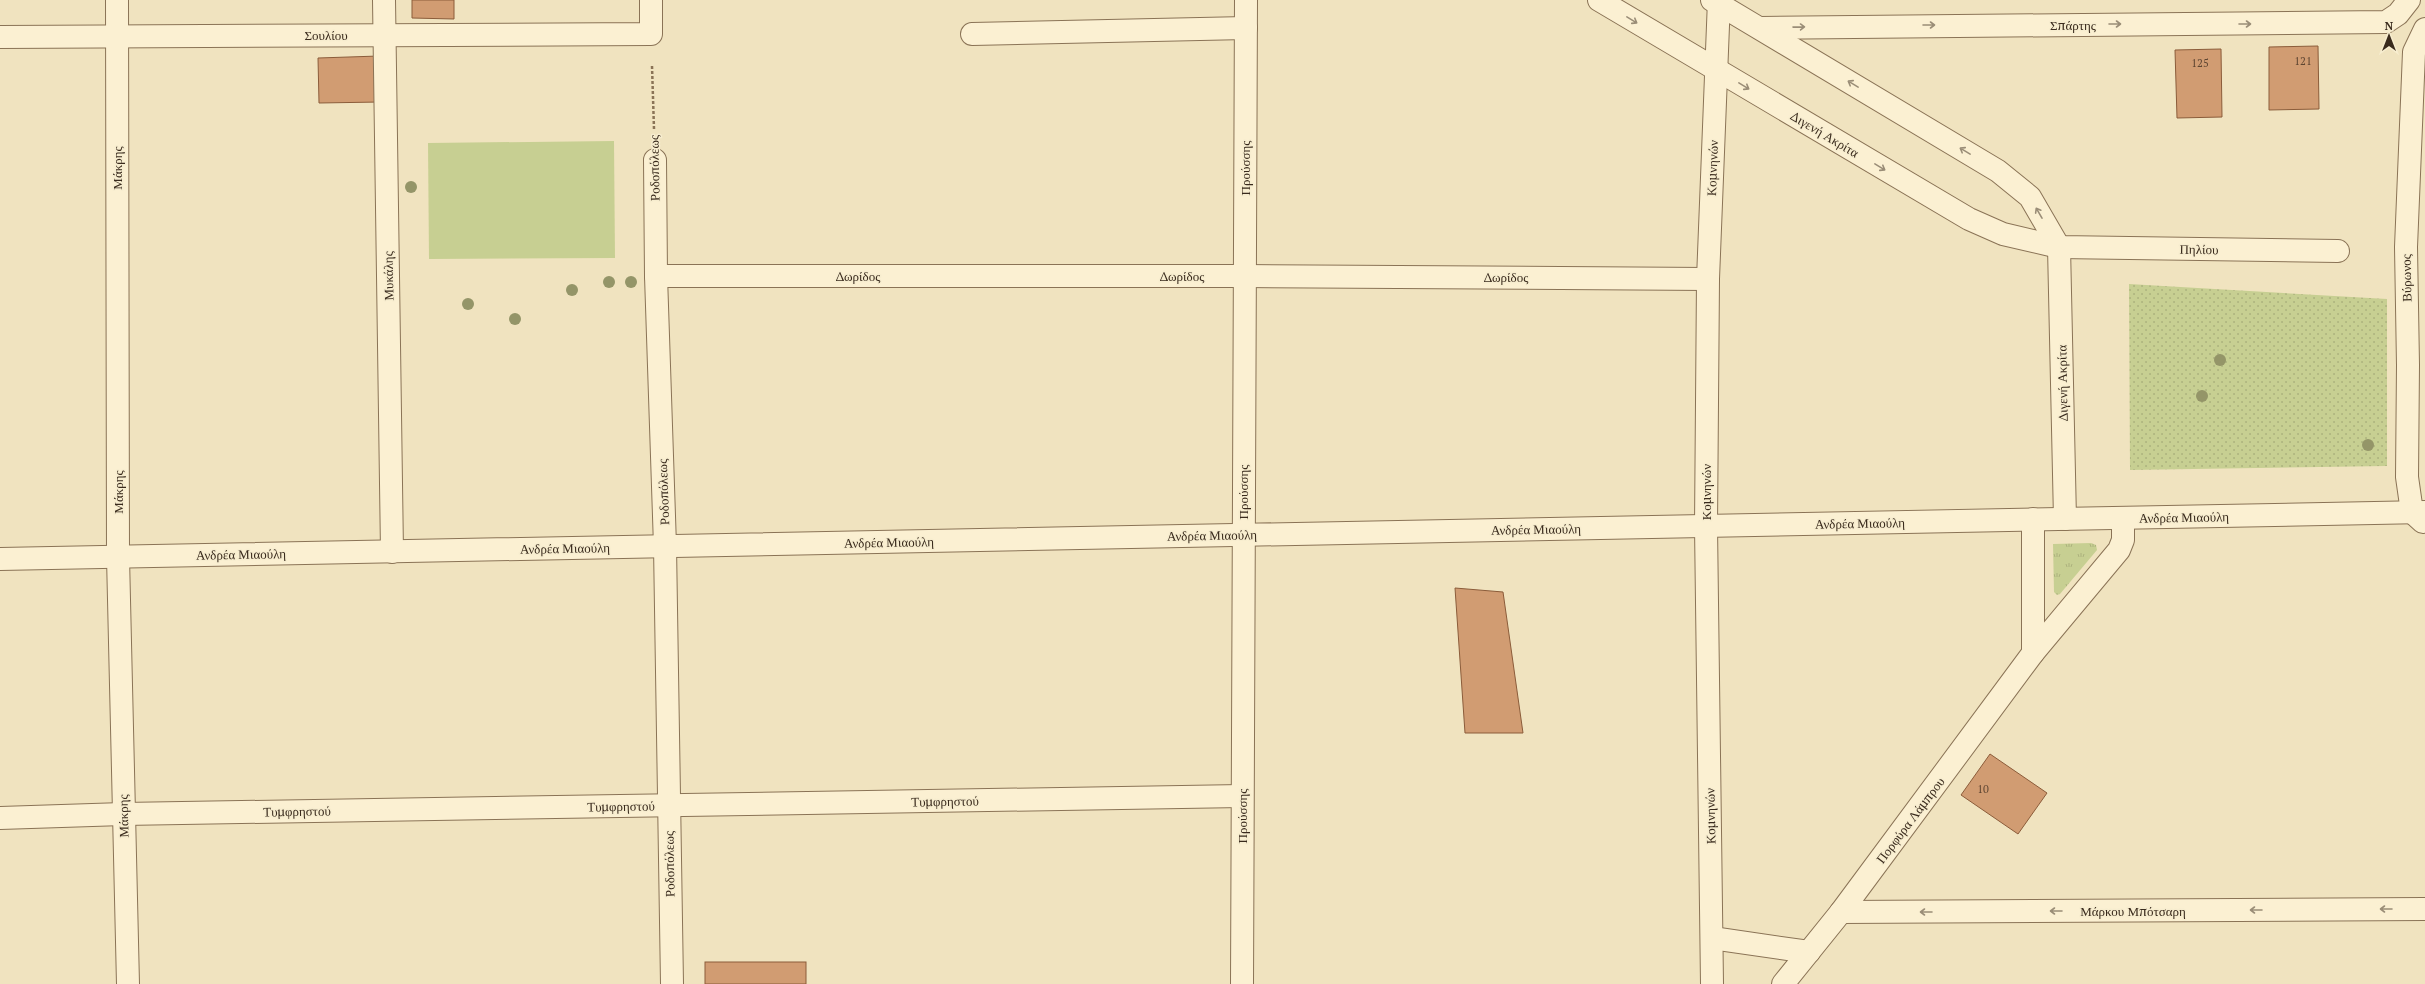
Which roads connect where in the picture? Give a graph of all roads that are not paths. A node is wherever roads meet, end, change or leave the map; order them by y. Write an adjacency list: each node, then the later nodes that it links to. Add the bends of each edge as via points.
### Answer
1 (117, 0): 13 (street, Μάκρης)
2 (384, 0): 12 (street, Μυκάλης)
3 (651, 0): 12 (street, Σουλίου, via 651,34)
4 (1246, 0): 8 (street, Προύσσης)
5 (1599, 0): 15 (street, Διγενή Ακρίτα, one-way to 15)
6 (2409, 0): 9 (street, Σπάρτης, one-way to 6, via 2386,22 2398,14)
7 (1717, 1): 9 (street, Διγενή Ακρίτα); 15 (street, Κομνηνών)
8 (1246, 28): 11 (street); 21 (street, Προύσσης)
9 (1760, 28): 17 (street, Διγενή Ακρίτα, one-way to 9, via 2030,197 1998,171)
10 (2425, 29): 18 (street, Βύρωνος, via 2414,52)
11 (972, 34)
12 (385, 35): 13 (street, Σουλίου); 30 (street, Μυκάλης)
13 (117, 36): 14 (street, Σουλίου); 31 (street, Μάκρης)
14 (0, 37)
15 (1715, 69): 17 (street, Διγενή Ακρίτα, one-way to 17, via 1969,220 2003,234); 22 (street, Κομνηνών)
16 (655, 160): 20 (street, Ροδοπόλεως)
17 (2059, 247): 19 (street, Πηλίου); 25 (street, Διγενή Ακρίτα)
18 (2415, 247): 23 (street, Βύρωνος, via 2408,365 2407,477)
19 (2338, 251)
20 (656, 276): 21 (street, Δωρίδος); 29 (street, Ροδοπόλεως)
21 (1244, 276): 22 (street, Δωρίδος); 28 (street, Προύσσης)
22 (1708, 279): 27 (street, Κομνηνών)
23 (2421, 516): 24 (street, Ανδρέα Μιαούλη)
24 (2123, 518): 25 (street, Ανδρέα Μιαούλη); 33 (street, Πορφύρα Λάμπρου, via 2123,540 2119,550)
25 (2064, 519): 26 (street, Ανδρέα Μιαούλη)
26 (2033, 520): 27 (street, Ανδρέα Μιαούλη); 33 (street)
27 (1706, 526): 28 (street, Ανδρέα Μιαούλη); 40 (street, Κομνηνών)
28 (1243, 535): 29 (street, Ανδρέα Μιαούλη); 34 (street, Προύσσης)
29 (665, 546): 30 (street, Ανδρέα Μιαούλη); 35 (street, Ροδοπόλεως)
30 (392, 552): 31 (street, Ανδρέα Μιαούλη)
31 (118, 557): 32 (street, Ανδρέα Μιαούλη); 36 (street, Μάκρης)
32 (0, 559)
33 (2033, 653): 39 (street, Πορφύρα Λάμπρου)
34 (1242, 796): 35 (street, Τυμφρηστού); 44 (street, Προύσσης)
35 (668, 805): 36 (street, Τυμφρηστού); 43 (street, Ροδοπόλεως)
36 (123, 814): 37 (street, Τυμφρηστού); 42 (street, Μάκρης)
37 (0, 818)
38 (2425, 909): 39 (street, Μάρκου Μπότσαρη, one-way to 39)
39 (1841, 912): 41 (street, Πορφύρα Λάμπρου)
40 (1712, 938): 41 (street); 45 (street, Κομνηνών)
41 (1809, 952): 46 (street, Πορφύρα Λάμπρου)
42 (128, 984)
43 (672, 984)
44 (1242, 984)
45 (1712, 984)
46 (1783, 984)

